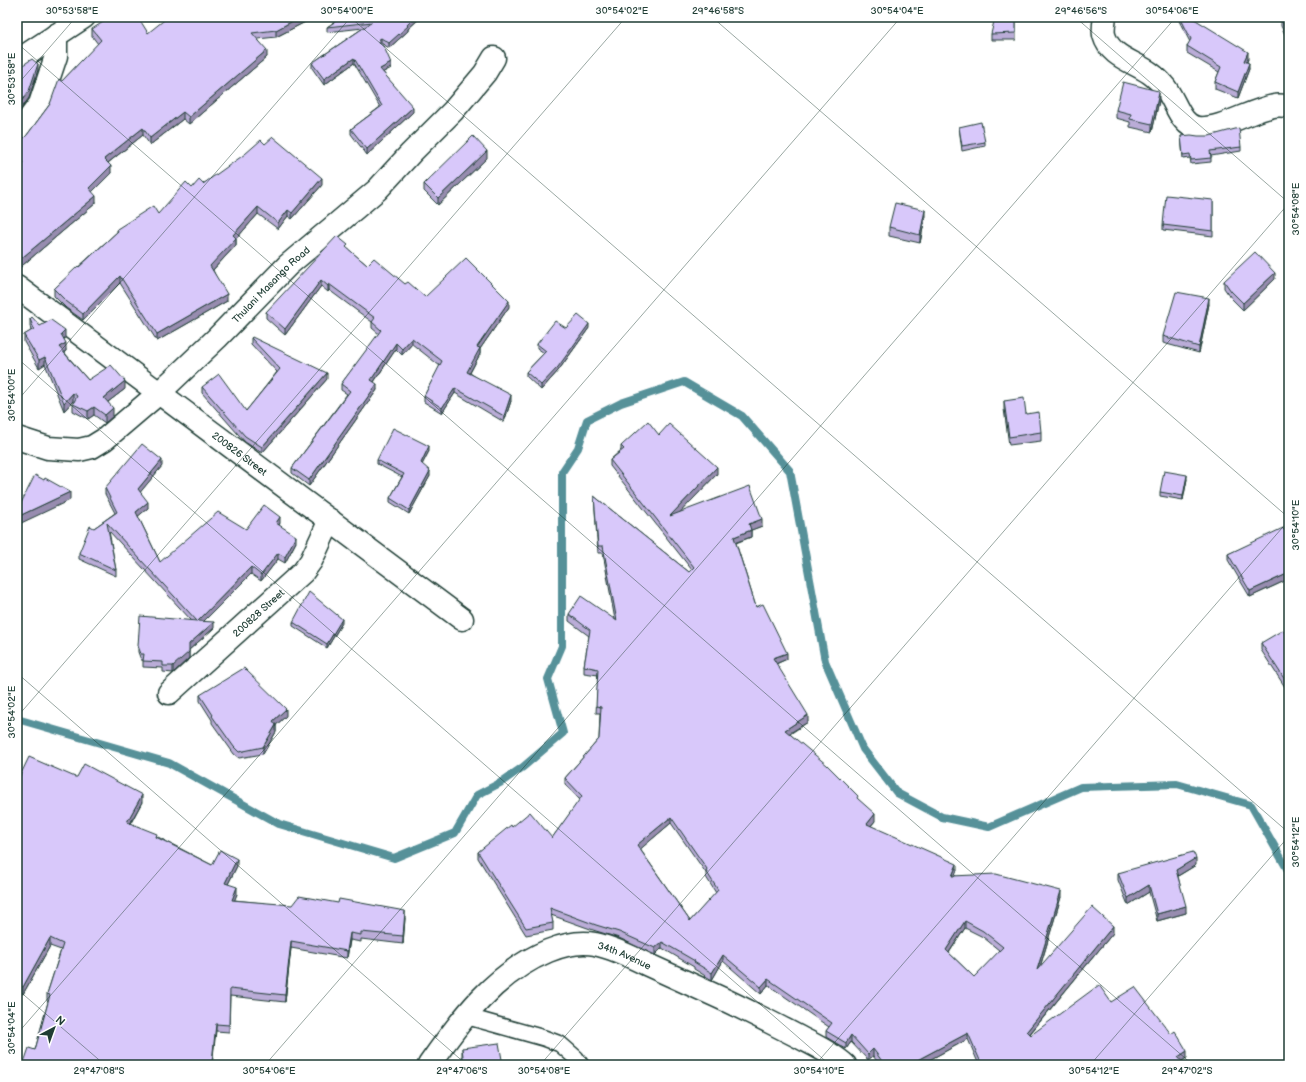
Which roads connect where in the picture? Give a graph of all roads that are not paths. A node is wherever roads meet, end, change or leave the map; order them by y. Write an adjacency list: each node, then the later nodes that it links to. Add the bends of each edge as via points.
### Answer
1 (84, 17): 3 (street)
2 (1105, 17): 6 (street, via 1104,34 1109,47 1149,72 1162,84 1169,91 1178,112 1189,124 1198,128 1215,126 1274,106)
3 (56, 35): 5 (street); 7 (street, via 56,56 40,104)
4 (494, 58): 9 (street, Thulani Masango Road, via 485,73 453,111 377,190 288,265)
5 (17, 61)
6 (1289, 106)
7 (17, 134)
8 (17, 287): 9 (street, 200826 Street)
9 (159, 393): 10 (street, Thulani Masango Road, via 92,447 79,450 48,448); 11 (street, 200826 Street)
10 (17, 438)
11 (330, 520): 12 (street, 200826 Street); 13 (street, 200828 Street, via 311,561 303,572)
12 (462, 619)
13 (169, 693)
14 (465, 1016): 15 (street, 34th Avenue); 16 (lane, via 560,1044); 17 (street, 34th Avenue, via 500,981 536,956 576,943 595,944 620,952 754,1013)
15 (430, 1065)
16 (581, 1065)
17 (845, 1065)

